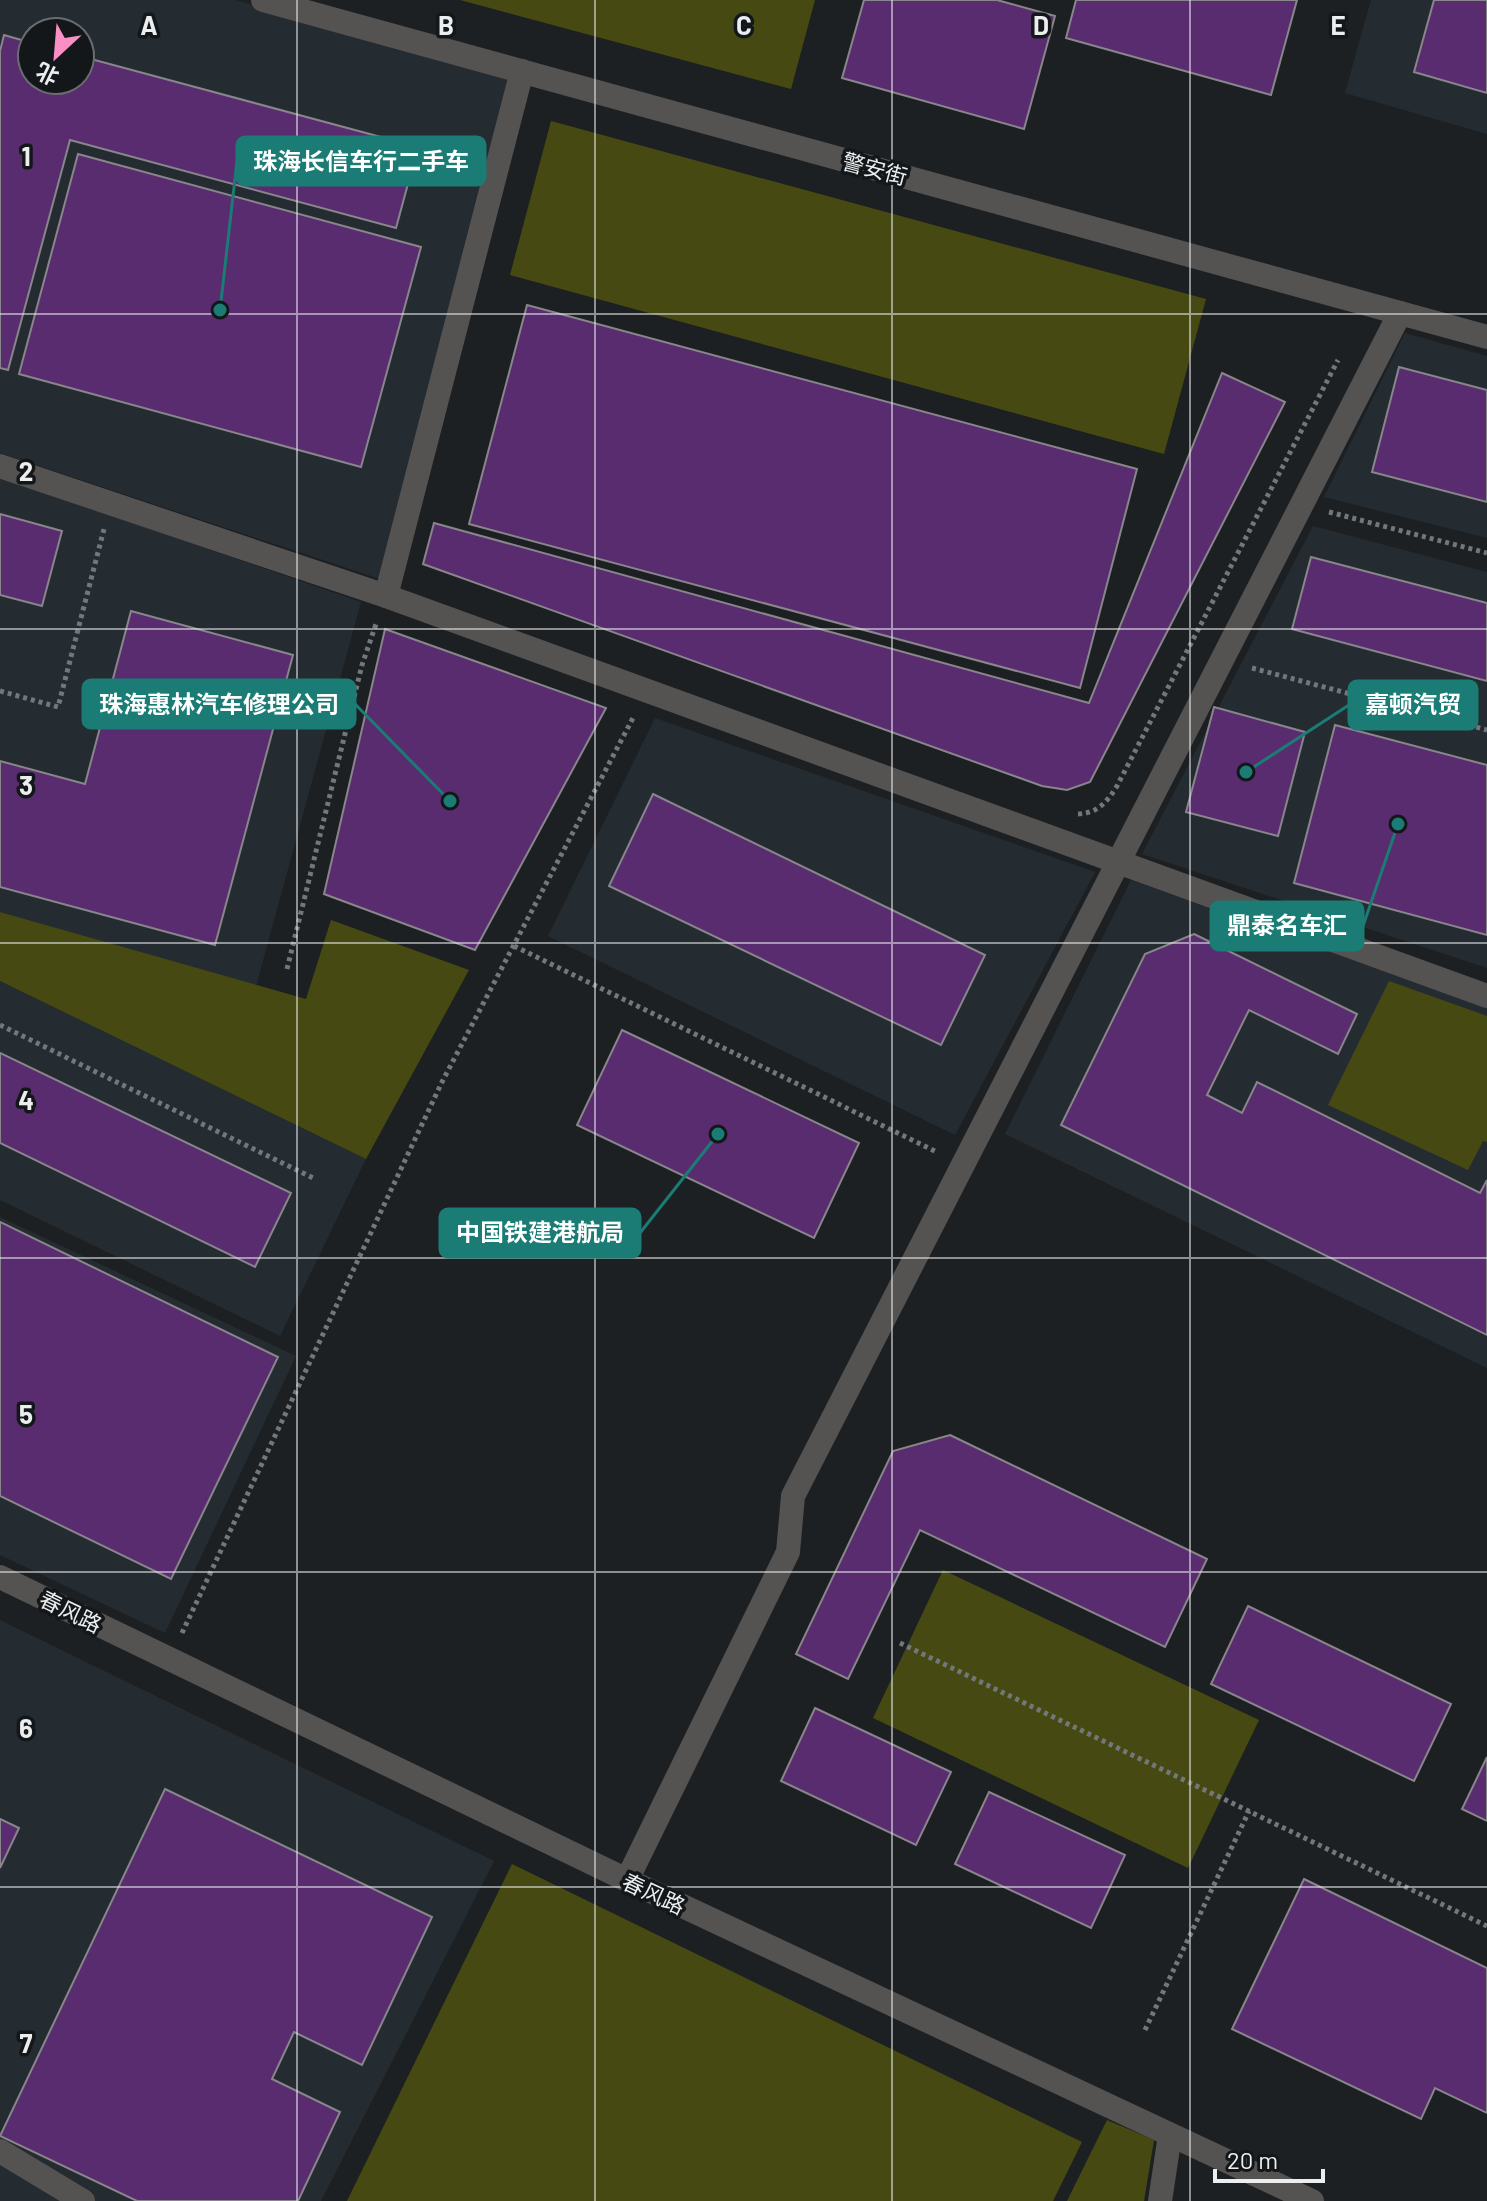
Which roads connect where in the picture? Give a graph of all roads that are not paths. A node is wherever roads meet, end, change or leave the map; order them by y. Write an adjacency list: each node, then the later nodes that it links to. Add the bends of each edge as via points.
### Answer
1 (263, 0): 2 (street, 警安街)
2 (522, 71): 3 (street, 警安街); 6 (street)
3 (1400, 313): 4 (street, 警安街); 7 (street)
4 (1487, 337)
5 (0, 466): 6 (street)
6 (386, 596): 7 (street)
7 (1117, 861): 8 (street); 10 (street, via 793,1496 788,1552)
8 (1487, 996)
9 (0, 1577): 10 (street, 春风路)
10 (627, 1880): 11 (street, 春风路)
11 (1170, 2135): 14 (street); 15 (street, 春风路)
12 (0, 2151): 13 (street)
13 (83, 2201)
14 (1160, 2201)
15 (1312, 2201)

